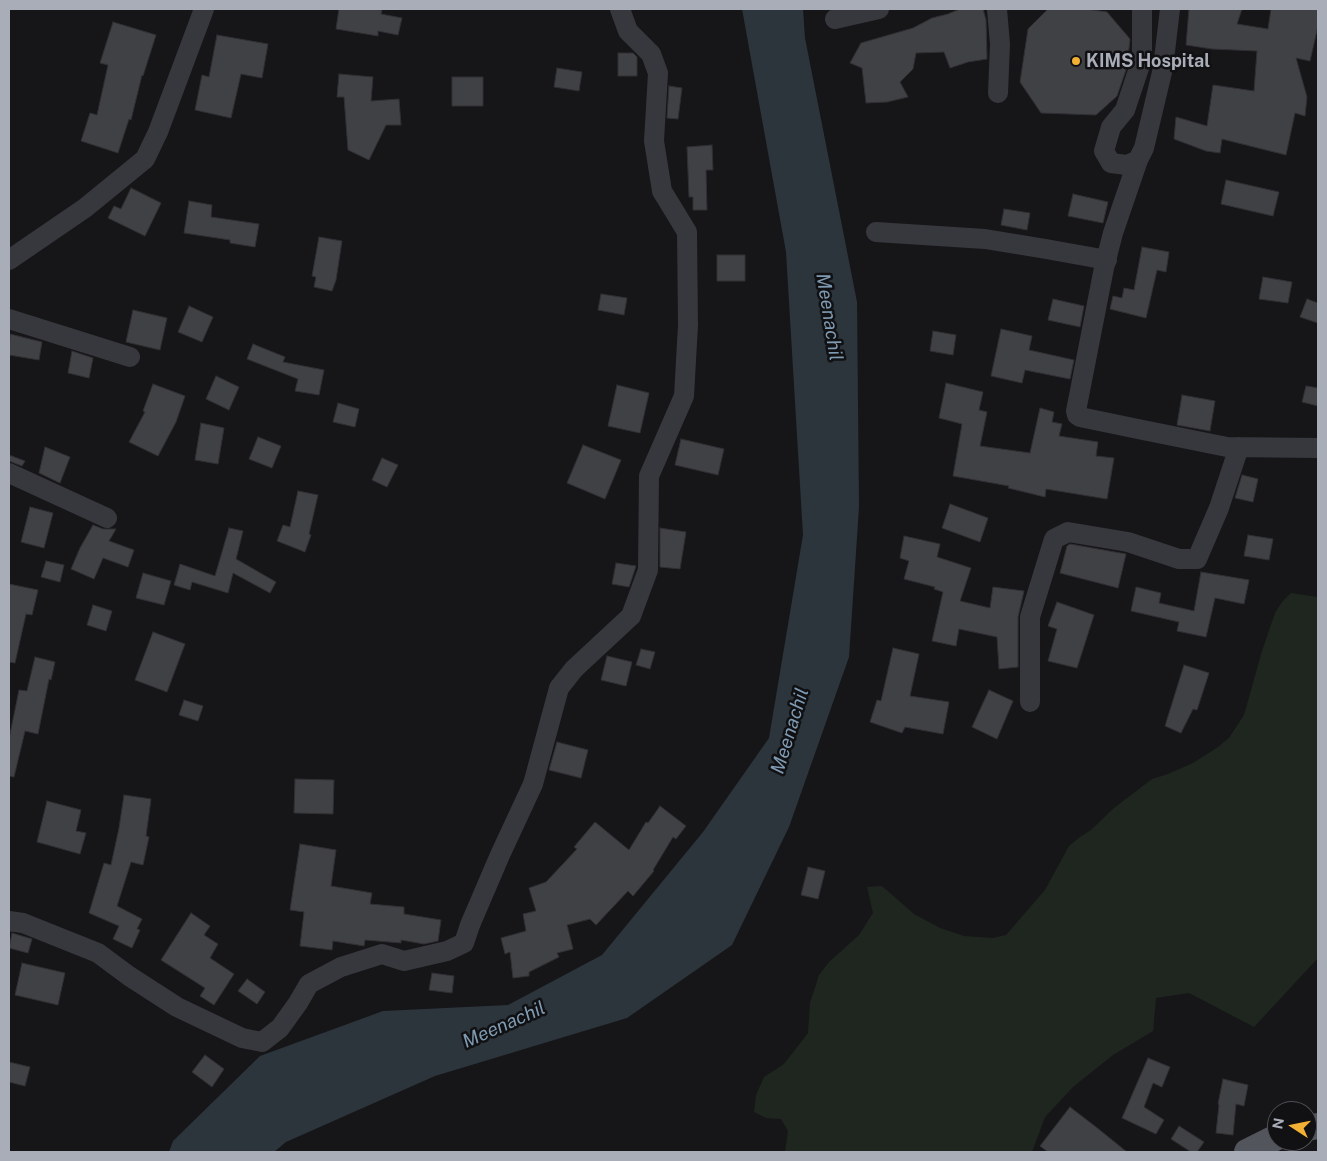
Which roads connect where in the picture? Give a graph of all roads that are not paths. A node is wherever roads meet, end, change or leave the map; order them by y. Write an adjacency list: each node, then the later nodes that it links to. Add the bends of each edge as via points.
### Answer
1 (204, 9): 11 (street, via 145,159 85,208)
2 (620, 9): 20 (street, via 628,31 651,54 658,73 654,141 662,191 687,232 688,325 684,396 649,476 648,570 631,616 574,668 559,688 534,784 496,863 464,944 404,961 382,954 341,967 309,984 280,1028 262,1042 242,1038 177,1007 98,953 23,923)
3 (878, 9): 7 (street)
4 (997, 9): 8 (street, via 1000,44)
5 (1142, 9): 9 (street, via 1142,59 1126,110 1111,127 1104,151 1111,163 1127,165)
6 (1170, 9): 9 (street, via 1155,106)
7 (835, 18)
8 (998, 93)
9 (1138, 160): 12 (street)
10 (876, 232): 12 (street, via 985,239)
11 (9, 260)
12 (1106, 260): 15 (street, via 1077,414 1138,429)
13 (9, 319): 14 (street)
14 (130, 356)
15 (1239, 447): 16 (street); 19 (street, via 1219,508 1197,559 1179,559 1128,542 1068,532 1054,539 1030,617)
16 (1318, 448)
17 (9, 473): 18 (street)
18 (107, 518)
19 (1030, 702)
20 (9, 921)
21 (1267, 1142): 22 (main road)
22 (1248, 1152)

